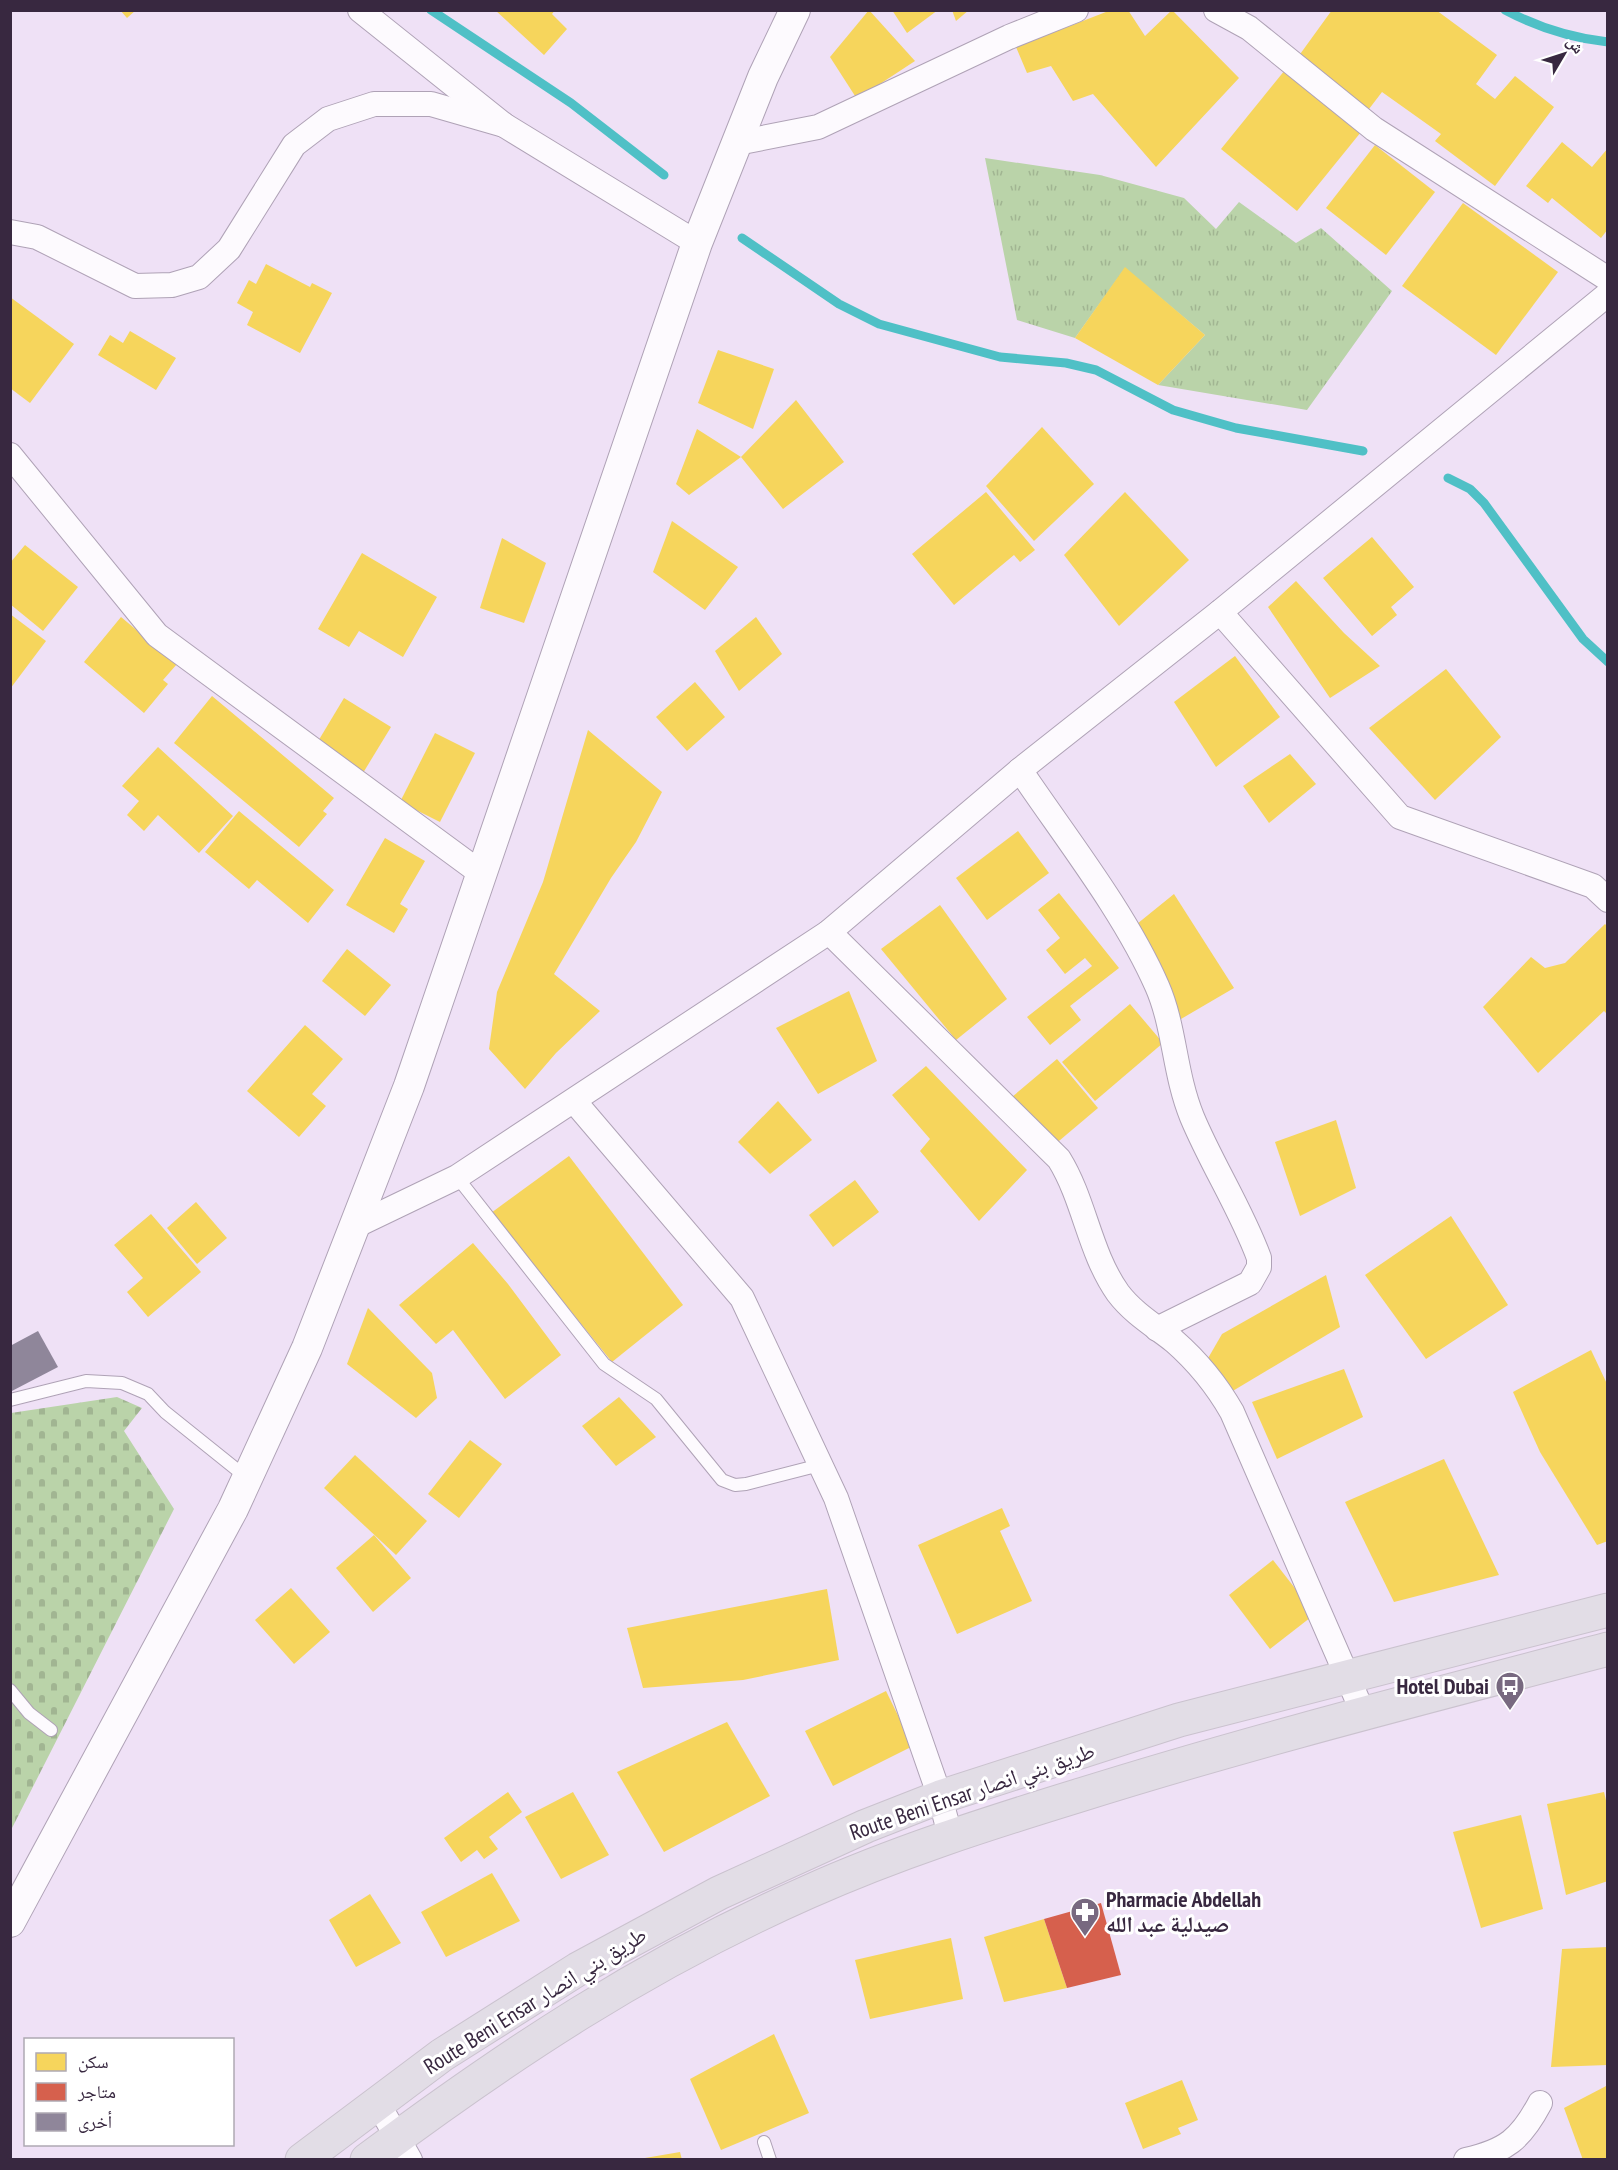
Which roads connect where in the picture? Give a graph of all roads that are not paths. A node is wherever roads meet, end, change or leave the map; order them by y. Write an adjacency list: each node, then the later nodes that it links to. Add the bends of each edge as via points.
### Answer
1 (360, 10): 5 (street)
2 (795, 10): 6 (street)
3 (1076, 10): 6 (street, via 818,127)
4 (1216, 10): 9 (street, via 1249,28 1374,129)
5 (504, 125): 7 (street, via 431,104 374,104 328,119 294,145 230,249 199,277 172,285 135,286 37,237); 8 (street)
6 (737, 143): 8 (street)
7 (10, 231)
8 (698, 243): 14 (street)
9 (1608, 279)
10 (1608, 294): 12 (street)
11 (10, 455): 14 (street, via 157,635)
12 (1220, 612): 13 (street); 15 (street, via 1400,817 1593,886)
13 (1020, 770): 16 (street); 20 (street, via 1121,921 1156,985 1184,1096 1258,1258 1259,1267 1250,1283)
14 (482, 874): 19 (street, via 409,1086)
15 (1608, 900)
16 (829, 932): 17 (street); 20 (street, via 1059,1159 1071,1179 1105,1274 1120,1295)
17 (574, 1101): 18 (street); 22 (street, via 742,1298)
18 (458, 1177): 19 (street); 22 (lane, via 604,1364 656,1399 722,1480 746,1484)
19 (353, 1227): 23 (street, via 307,1348)
20 (1157, 1329): 26 (street, via 1205,1372 1232,1412)
21 (10, 1400): 23 (lane, via 86,1381 122,1383 148,1394)
22 (820, 1465): 30 (street, via 836,1498)
23 (247, 1478): 32 (street)
24 (1608, 1610): 26 (highway, Route Beni Ensar طريق بني انصار)
25 (1608, 1649): 28 (highway, Route Beni Ensar طريق بني انصار)
26 (1347, 1676): 28 (street); 30 (highway, Route Beni Ensar طريق بني انصار, via 1179,1720)
27 (10, 1690): 29 (lane, via 29,1713)
28 (1364, 1715): 31 (highway, Route Beni Ensar طريق بني انصار, via 1176,1765)
29 (51, 1730)
30 (940, 1797): 31 (street); 33 (highway, Route Beni Ensar طريق بني انصار, via 792,1858 648,1930 509,2011)
31 (950, 1836): 36 (highway, Route Beni Ensar طريق بني انصار, via 808,1892 665,1962 528,2043)
32 (10, 1922)
33 (377, 2102): 36 (street); 37 (highway, Route Beni Ensar طريق بني انصار)
34 (1540, 2103): 40 (street, via 1511,2143)
35 (764, 2142): 39 (lane)
36 (404, 2148): 38 (highway, Route Beni Ensar طريق بني انصار)
37 (302, 2160)
38 (367, 2160)
39 (770, 2160)
40 (1466, 2160)

